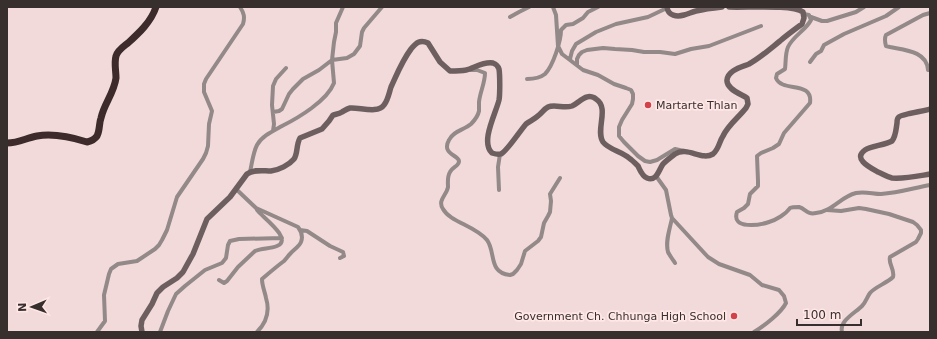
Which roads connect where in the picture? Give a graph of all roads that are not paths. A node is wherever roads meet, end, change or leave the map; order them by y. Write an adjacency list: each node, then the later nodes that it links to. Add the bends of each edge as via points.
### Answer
1 (156, 7): 30 (highway, via 141,30 120,48 116,58 113,91 94,139 87,142 44,135)
2 (240, 7): 48 (street, via 244,14 243,24 204,84 204,92 212,111 208,146 203,159 177,197 167,230 159,245 137,261 118,264 111,269 104,295 105,321)
3 (343, 7): 20 (street, via 336,24)
4 (382, 7): 20 (street, via 364,28 360,46 354,54 347,58)
5 (530, 7): 15 (street)
6 (553, 7): 18 (street)
7 (598, 7): 18 (street, via 573,24 566,25 561,30)
8 (667, 7): 9 (street, via 669,13 679,16); 19 (street, via 648,17 616,24 596,32 576,44)
9 (722, 7)
10 (729, 7): 14 (street, via 776,7 800,10)
11 (864, 7): 16 (street, via 827,21)
12 (899, 7): 21 (street, via 886,16 824,45)
13 (930, 13): 25 (street, via 885,38 886,46 922,56)
14 (804, 14): 16 (street); 31 (street, via 804,20 797,28 757,59 728,76 727,83 747,98 748,104 723,135 714,153 706,156)
15 (510, 17)
16 (811, 17): 41 (street, via 812,20 788,46 785,70 777,74 776,78 778,83 805,90 810,96 810,103 784,133 779,144 757,156 758,186 750,194 748,204 736,212 736,215 740,224 754,225 770,222 790,208 798,207 811,214)
17 (761, 26): 22 (street, via 709,46 674,54 603,48 587,50 579,55)
18 (558, 46): 19 (street, via 562,54); 26 (street, via 545,74)
19 (570, 59): 22 (street)
20 (332, 60): 28 (street, via 303,79 289,94 282,109); 29 (street, via 334,84 329,91 311,109)
21 (810, 62)
22 (577, 65): 31 (street, via 630,90 633,94 632,104 618,132 638,156 650,162 675,149)
23 (286, 68): 28 (street, via 273,86)
24 (465, 70): 32 (street, via 490,62 499,68 499,99 491,123 488,148 492,153); 33 (street, via 450,71 440,62 428,43 418,42 404,57 383,107 376,110 350,108 333,115 322,129 300,138 291,162 276,170); 36 (street, via 485,73 485,80 476,118 452,134 447,142 448,152 459,161 448,175 448,188 441,207 450,217 476,230 487,240 494,263 503,273 510,276 513,274 525,251 541,237 550,212 550,194)
25 (930, 70)
26 (527, 80)
27 (930, 110): 34 (street, via 899,116 892,141 865,150 861,158 864,164 889,177)
28 (273, 112): 29 (street)
29 (273, 131): 33 (street, via 257,145)
30 (7, 143)
31 (684, 151): 35 (street, via 669,158)
32 (500, 154): 35 (street, via 528,123 549,106 572,106 590,97 598,100 602,108 601,136 604,143 628,157 644,176 650,179); 39 (street)
33 (250, 172): 38 (street)
34 (930, 174)
35 (656, 176): 42 (street, via 666,190)
36 (560, 178)
37 (930, 185): 41 (street, via 881,194 857,193 845,197)
38 (236, 188): 40 (street); 49 (street, via 207,219 183,272 157,293 142,320)
39 (499, 190)
40 (256, 208): 43 (street); 44 (street, via 257,212 277,229)
41 (826, 210): 53 (street, via 859,208 882,212 913,222 921,230 916,242 890,257 893,277 870,293 862,306 843,324)
42 (672, 218): 46 (street, via 667,245); 52 (street, via 713,261 750,275 759,283 779,290 784,296 786,303 782,310)
43 (300, 230): 45 (street, via 307,231 343,252 344,256); 51 (street, via 302,239 299,245 262,279 267,314)
44 (282, 238): 47 (street, via 277,246 254,253 238,267 227,282); 50 (street, via 230,241 226,258 222,263 205,270 176,294)
45 (340, 258)
46 (675, 263)
47 (219, 280)
48 (97, 332)
49 (142, 332)
50 (160, 332)
51 (257, 332)
52 (754, 332)
53 (842, 332)

